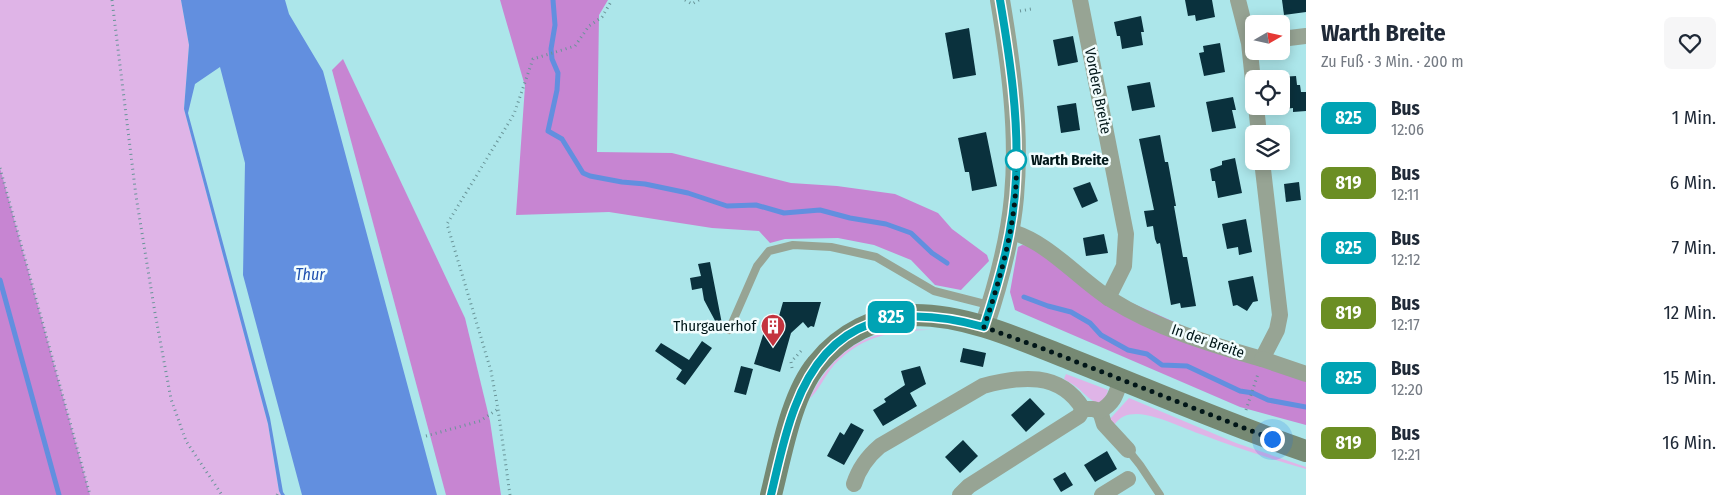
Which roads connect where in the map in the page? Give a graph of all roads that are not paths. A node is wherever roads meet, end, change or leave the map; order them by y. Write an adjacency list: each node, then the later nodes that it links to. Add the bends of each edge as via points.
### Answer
1 (1000, 0): 8 (street, via 1017,149)
2 (1080, 0): 9 (street, Vordere Breite, via 1126,234 1124,266)
3 (1238, 0): 4 (street)
4 (1245, 23)
5 (1306, 36): 6 (street)
6 (1290, 37)
7 (1263, 170): 13 (street, In der Breite, via 1280,315 1277,330)
8 (1009, 231): 9 (street, In der Breite, via 1038,243); 10 (street)
9 (1108, 298): 13 (street, In der Breite, via 1146,320)
10 (991, 305): 11 (street); 12 (lane, via 934,291 876,257 831,247 793,246 769,251 757,266)
11 (984, 327): 15 (main road); 22 (main road, via 947,318 914,315 876,321 846,337 816,365 806,382 795,408)
12 (729, 330)
13 (1262, 359): 14 (street)
14 (1306, 374)
15 (1121, 379): 17 (street, via 1114,400); 19 (main road)
16 (1083, 409): 17 (street); 21 (street, via 1063,387 1046,381 1021,379 982,386 880,446 867,457 857,472); 23 (street, via 1079,416 969,486)
17 (1100, 411): 18 (street, via 1108,429)
18 (1128, 450): 25 (lane)
19 (1306, 450)
20 (1128, 479): 24 (street)
21 (854, 484)
22 (770, 495)
23 (960, 495)
24 (1102, 495)
25 (1160, 495)

